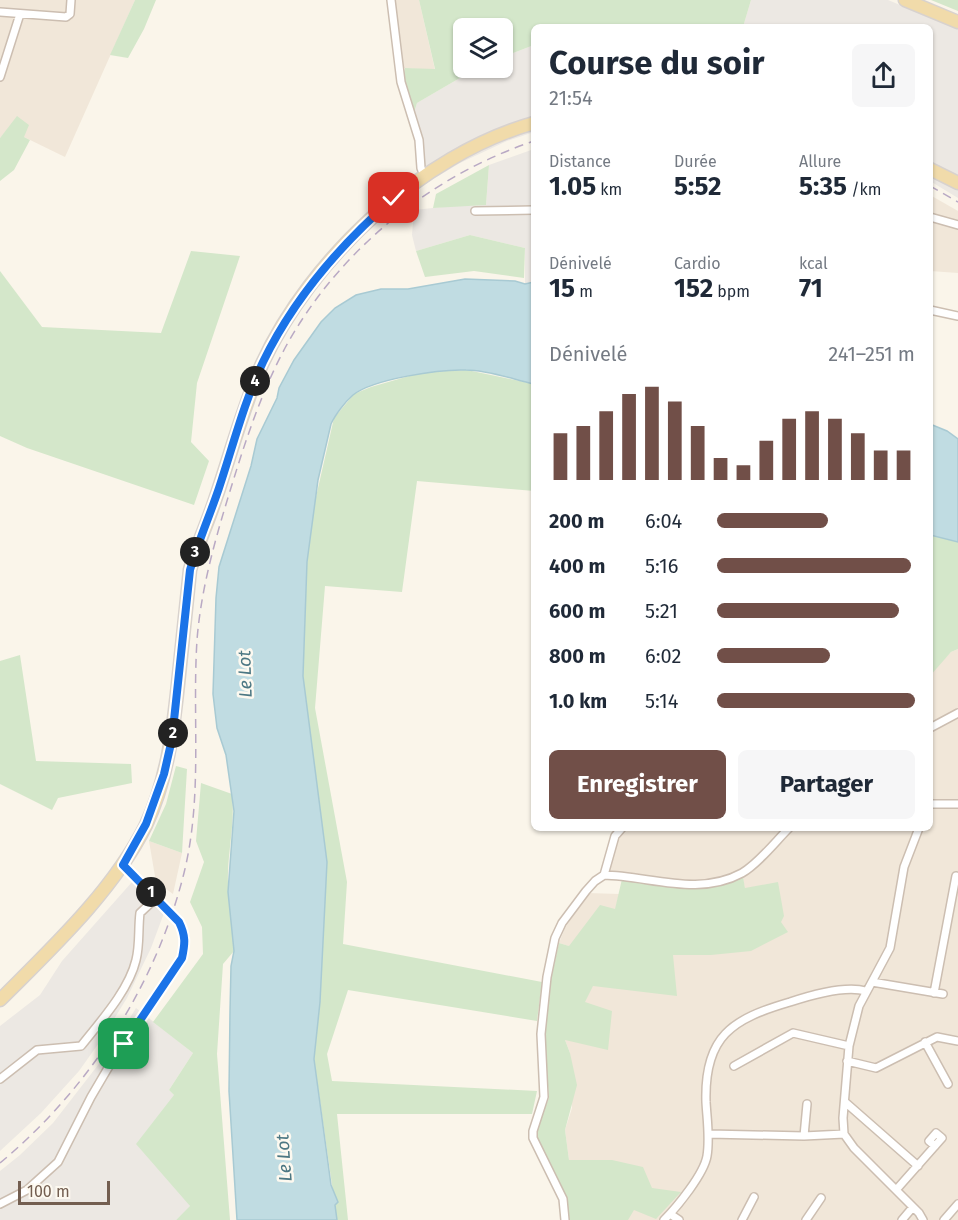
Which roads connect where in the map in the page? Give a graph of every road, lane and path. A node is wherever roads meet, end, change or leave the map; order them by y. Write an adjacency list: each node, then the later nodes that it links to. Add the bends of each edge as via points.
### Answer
1 (71, 0): 5 (street, via 66,17)
2 (391, 0): 10 (street, via 400,82)
3 (905, 0): 6 (main road)
4 (0, 12): 5 (street)
5 (20, 14): 7 (street)
6 (958, 22)
7 (0, 77)
8 (531, 124): 10 (main road, via 467,151)
9 (933, 170): 11 (main road)
10 (424, 175): 25 (main road, via 363,225 331,261 293,309 263,363 190,570 172,739 164,774 146,824)
11 (958, 183)
12 (531, 210): 13 (street)
13 (475, 211)
14 (933, 218): 15 (street)
15 (958, 225)
16 (933, 311): 17 (street)
17 (958, 316)
18 (958, 713): 19 (street)
19 (933, 726)
20 (933, 804): 21 (street)
21 (957, 804)
22 (619, 831): 26 (street)
23 (786, 831): 26 (street, via 743,872 726,879 688,885)
24 (918, 831): 29 (street, via 904,867 890,948)
25 (123, 865): 28 (street); 33 (main road)
26 (604, 875): 55 (street, via 586,891 562,923 547,977 541,1034 544,1097 533,1138 563,1199)
27 (958, 877): 31 (street)
28 (156, 898): 39 (street, via 140,913 136,962 129,976 111,1008 81,1046 37,1050); 51 (street, bridge, via 179,922 185,938 182,958 90,1097 58,1162 27,1190)
29 (872, 982): 30 (street); 31 (street)
30 (866, 991): 36 (street); 43 (street, via 856,988 806,997 732,1026 711,1055 708,1068)
31 (934, 993): 32 (street)
32 (944, 994)
33 (0, 1000)
34 (958, 1041): 35 (street, via 937,1037)
35 (925, 1042): 37 (street, via 876,1068); 40 (street)
36 (849, 1046): 37 (street); 38 (street, via 790,1033)
37 (847, 1062): 41 (street)
38 (734, 1066)
39 (0, 1079)
40 (948, 1084)
41 (844, 1102): 44 (street); 47 (street)
42 (807, 1104): 45 (street)
43 (708, 1134): 45 (street); 54 (street, via 705,1164)
44 (844, 1134): 45 (street); 48 (street)
45 (804, 1136)
46 (935, 1146): 47 (street)
47 (918, 1166): 48 (street)
48 (896, 1190): 53 (street)
49 (754, 1197): 58 (street)
50 (821, 1198): 59 (street)
51 (0, 1204)
52 (958, 1204): 62 (street)
53 (913, 1207): 60 (street); 61 (street)
54 (670, 1214): 56 (street); 57 (street)
55 (565, 1220)
56 (664, 1220)
57 (679, 1220)
58 (742, 1220)
59 (806, 1220)
60 (902, 1220)
61 (923, 1220)
62 (944, 1220)

